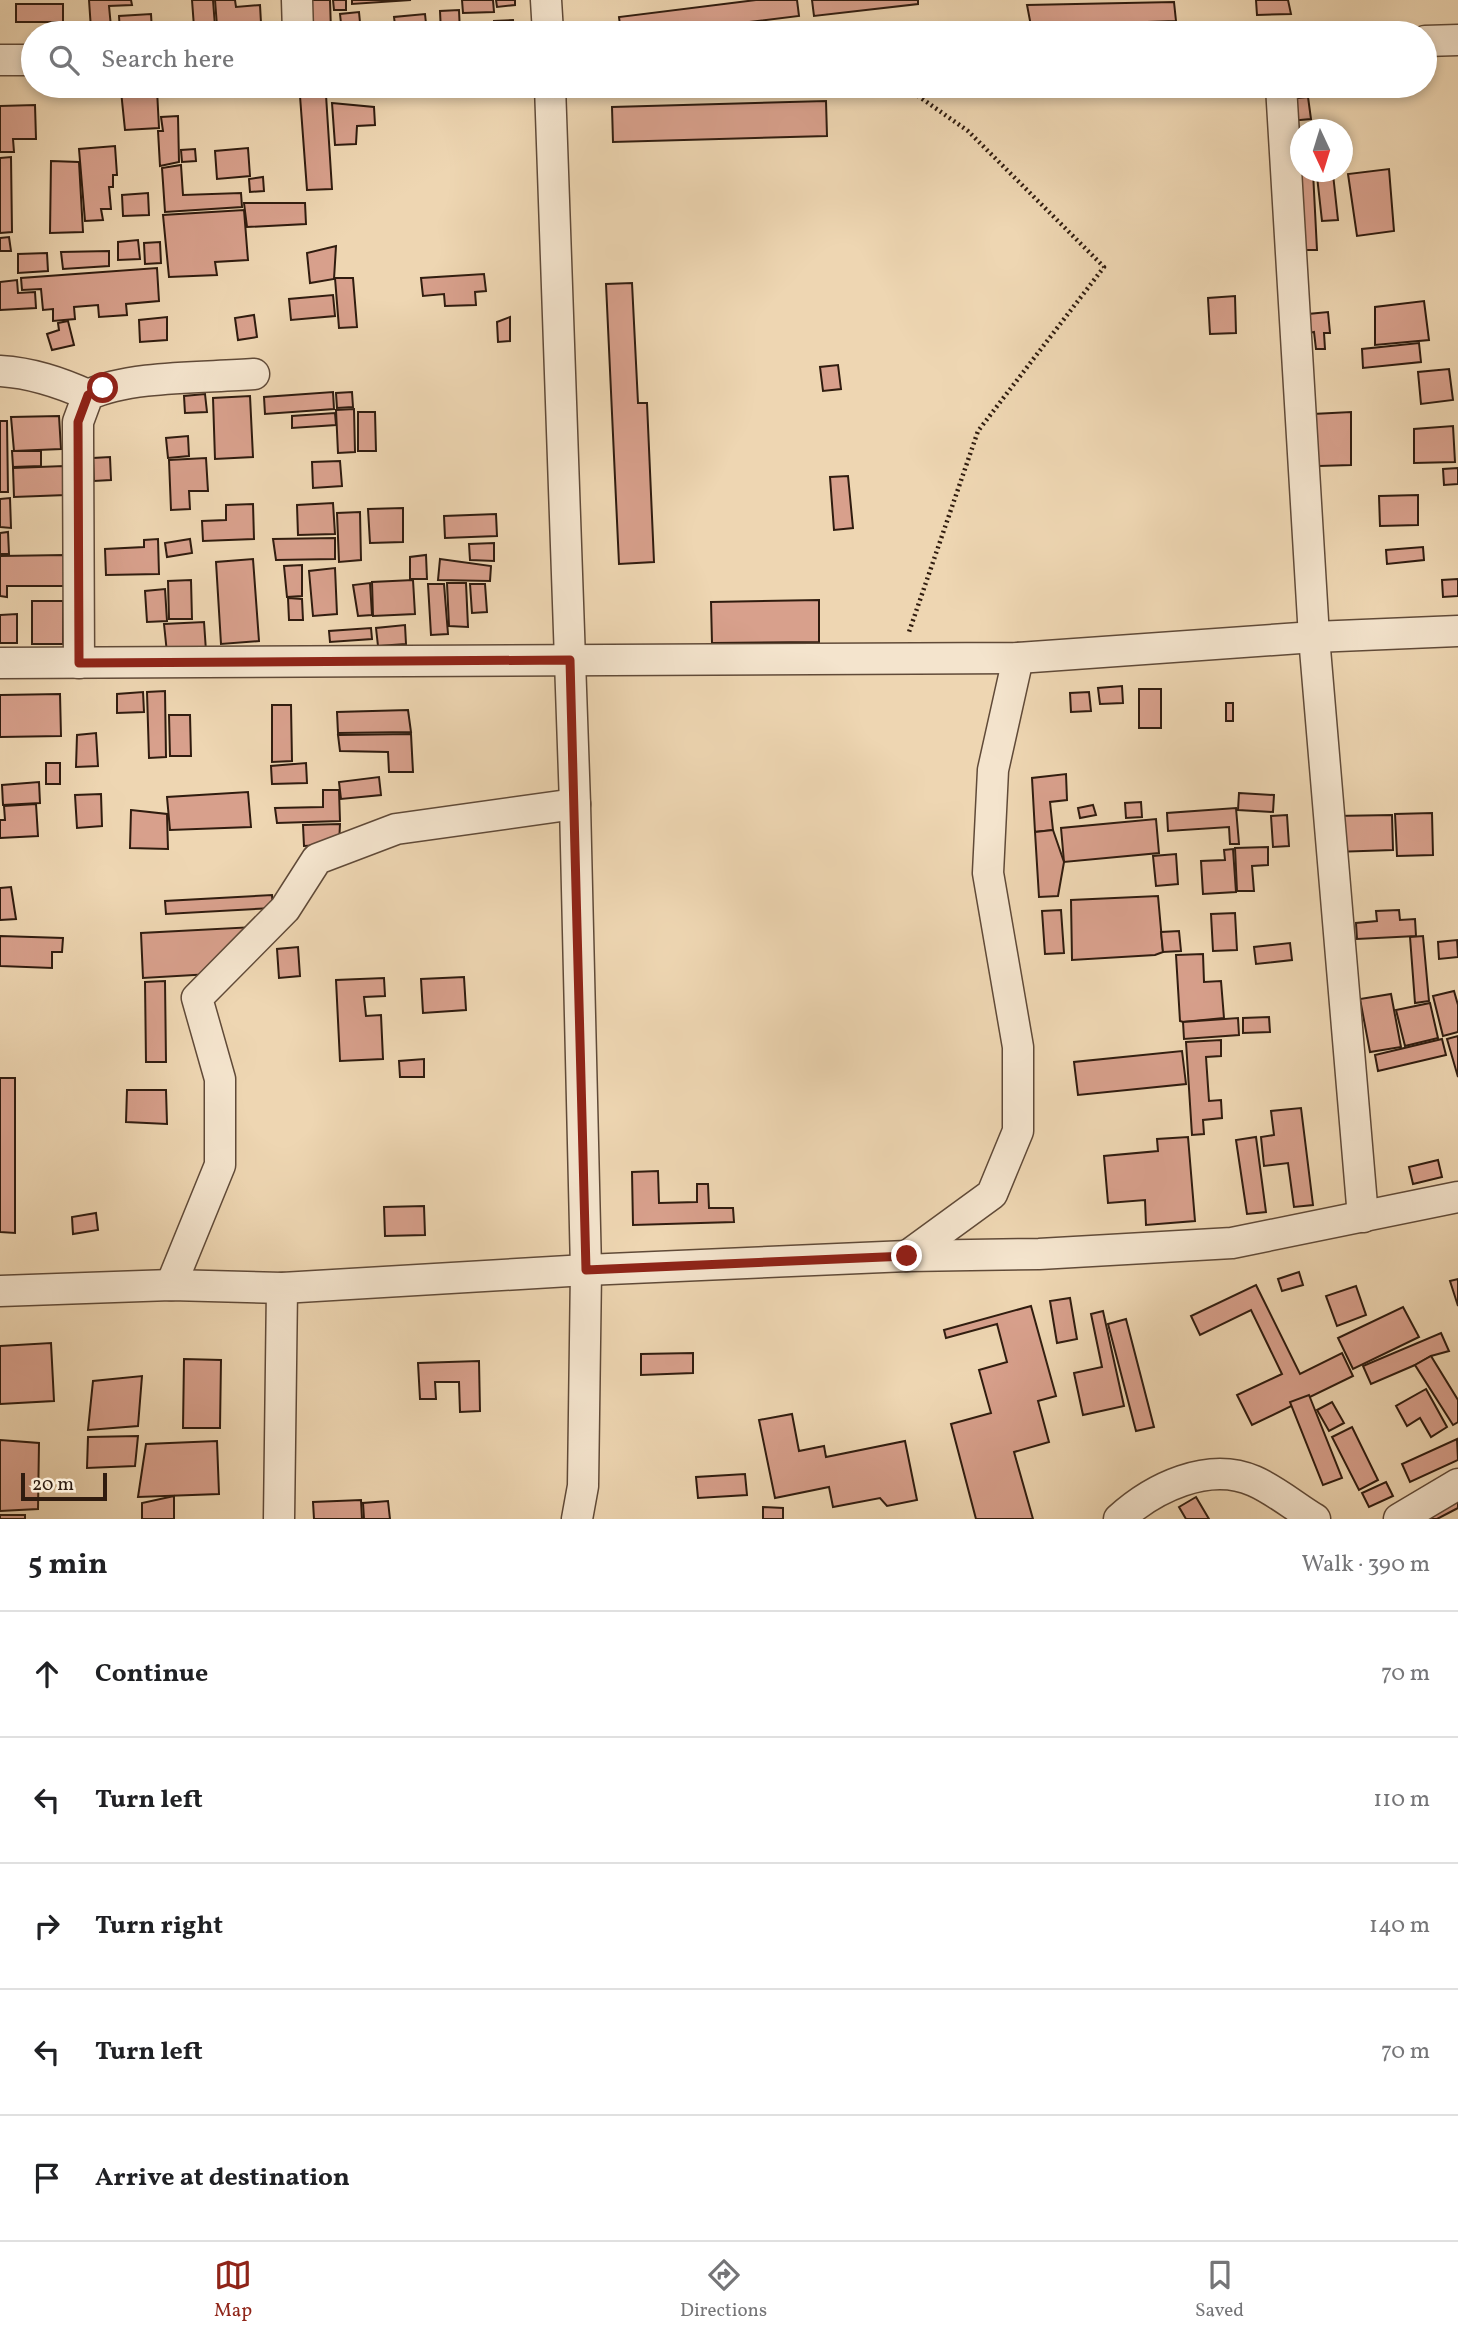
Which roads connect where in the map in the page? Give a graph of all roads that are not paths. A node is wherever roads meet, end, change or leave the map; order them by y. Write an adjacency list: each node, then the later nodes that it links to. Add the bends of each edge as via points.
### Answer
1 (297, 0): 3 (street)
2 (546, 0): 4 (street)
3 (298, 21)
4 (547, 21)
5 (1458, 40): 6 (street)
6 (1437, 41)
7 (0, 60): 8 (street)
8 (21, 60)
9 (551, 98): 17 (street)
10 (1282, 98): 15 (street)
11 (0, 371): 13 (street, via 57,381)
12 (254, 374): 13 (street, via 132,382)
13 (88, 395): 19 (street, via 78,437)
14 (1458, 631): 15 (street)
15 (1314, 637): 16 (street); 22 (street)
16 (1018, 658): 17 (street); 23 (street, via 993,770 988,873 1018,1047 1018,1131 992,1194)
17 (570, 660): 19 (street); 20 (street)
18 (0, 663): 19 (street)
19 (79, 663)
20 (575, 804): 24 (street); 25 (street, via 396,829 317,859 285,909 197,998 220,1079 220,1166)
21 (1458, 1197): 22 (street)
22 (1363, 1217): 23 (street, via 1232,1243 1039,1255)
23 (907, 1256): 24 (street)
24 (586, 1270): 26 (street); 30 (street, via 583,1486)
25 (171, 1285): 26 (street); 27 (street)
26 (282, 1288): 29 (street)
27 (0, 1291)
28 (1458, 1484): 33 (street)
29 (279, 1519)
30 (577, 1519)
31 (1119, 1519): 32 (street, via 1152,1493 1216,1473 1253,1481)
32 (1315, 1519)
33 (1399, 1519)

